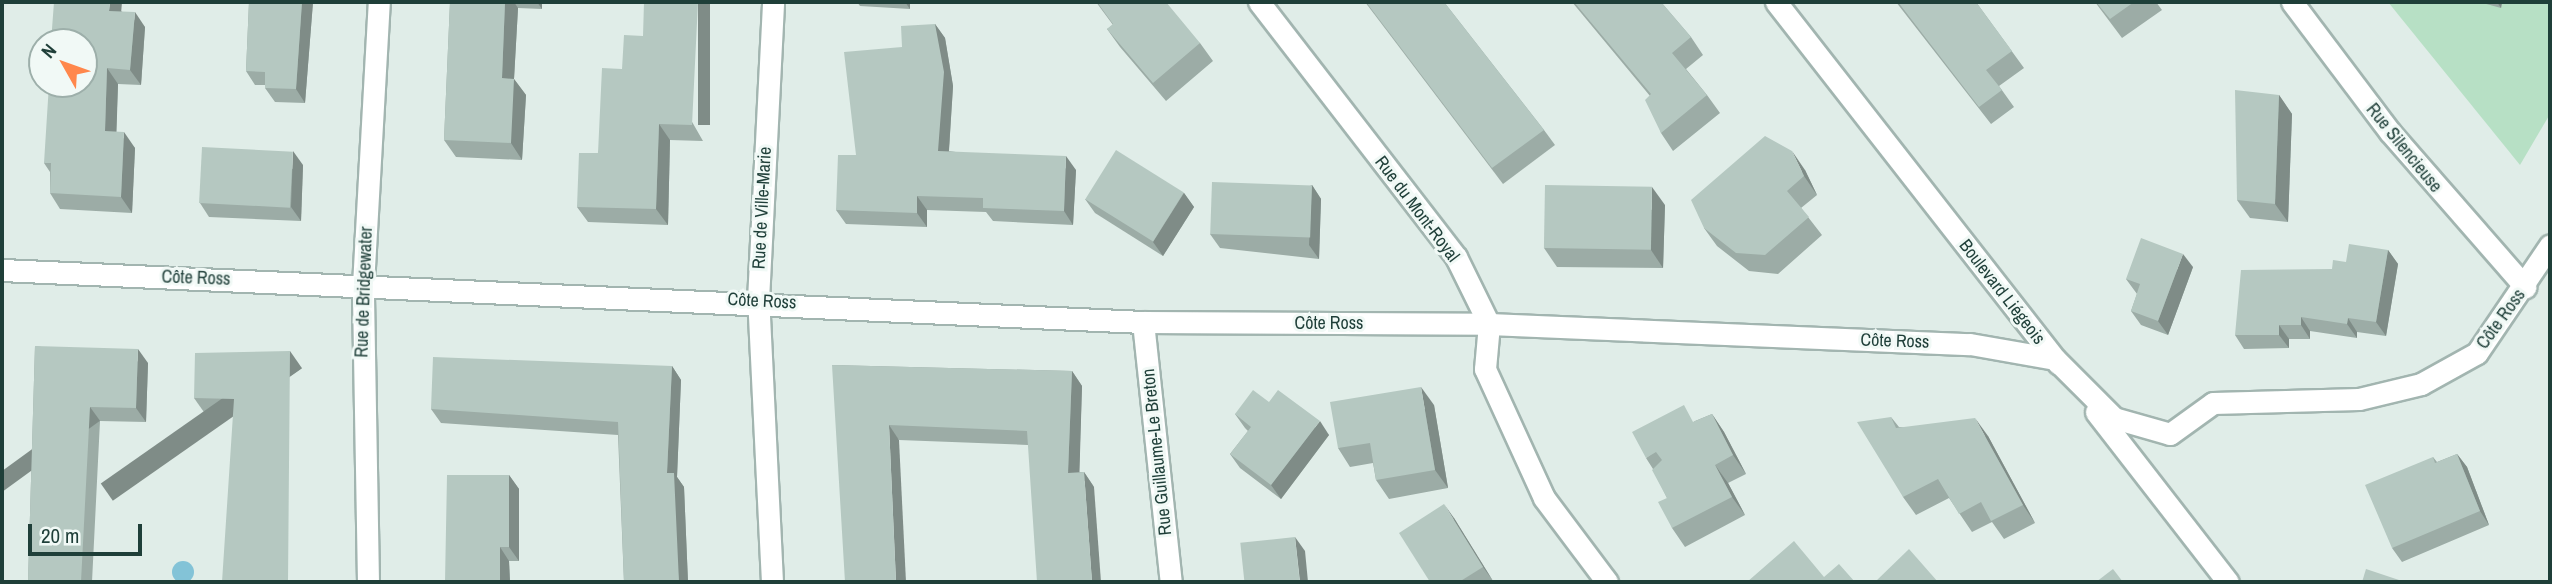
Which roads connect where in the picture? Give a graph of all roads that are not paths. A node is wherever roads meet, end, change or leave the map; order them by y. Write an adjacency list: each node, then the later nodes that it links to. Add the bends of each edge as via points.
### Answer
1 (379, 2): 8 (street, Rue de Bridgewater)
2 (773, 2): 10 (street, Rue de Ville-Marie)
3 (1259, 2): 12 (street, Rue du Mont-Royal, via 1456,257)
4 (1776, 2): 13 (street, Boulevard Liégeois)
5 (2292, 2): 9 (street, Rue Silencieuse, via 2390,132)
6 (2550, 245): 9 (street, Côte Ross)
7 (2, 270): 8 (street, Côte Ross)
8 (363, 285): 10 (street, Côte Ross); 14 (street, Rue de Bridgewater)
9 (2525, 287): 13 (street, Côte Ross, via 2477,353 2421,384 2359,400 2213,402 2169,435 2114,418)
10 (758, 300): 11 (street, Côte Ross); 15 (street, Rue de Ville-Marie)
11 (1143, 322): 12 (street, Côte Ross); 16 (street, Rue Guillaume-Le Breton)
12 (1489, 324): 13 (street, Côte Ross, via 1970,344); 17 (street, via 1485,369 1544,498)
13 (2055, 359): 18 (street, Boulevard Liégeois)
14 (368, 582)
15 (772, 582)
16 (1171, 582)
17 (1607, 582)
18 (2228, 582)

